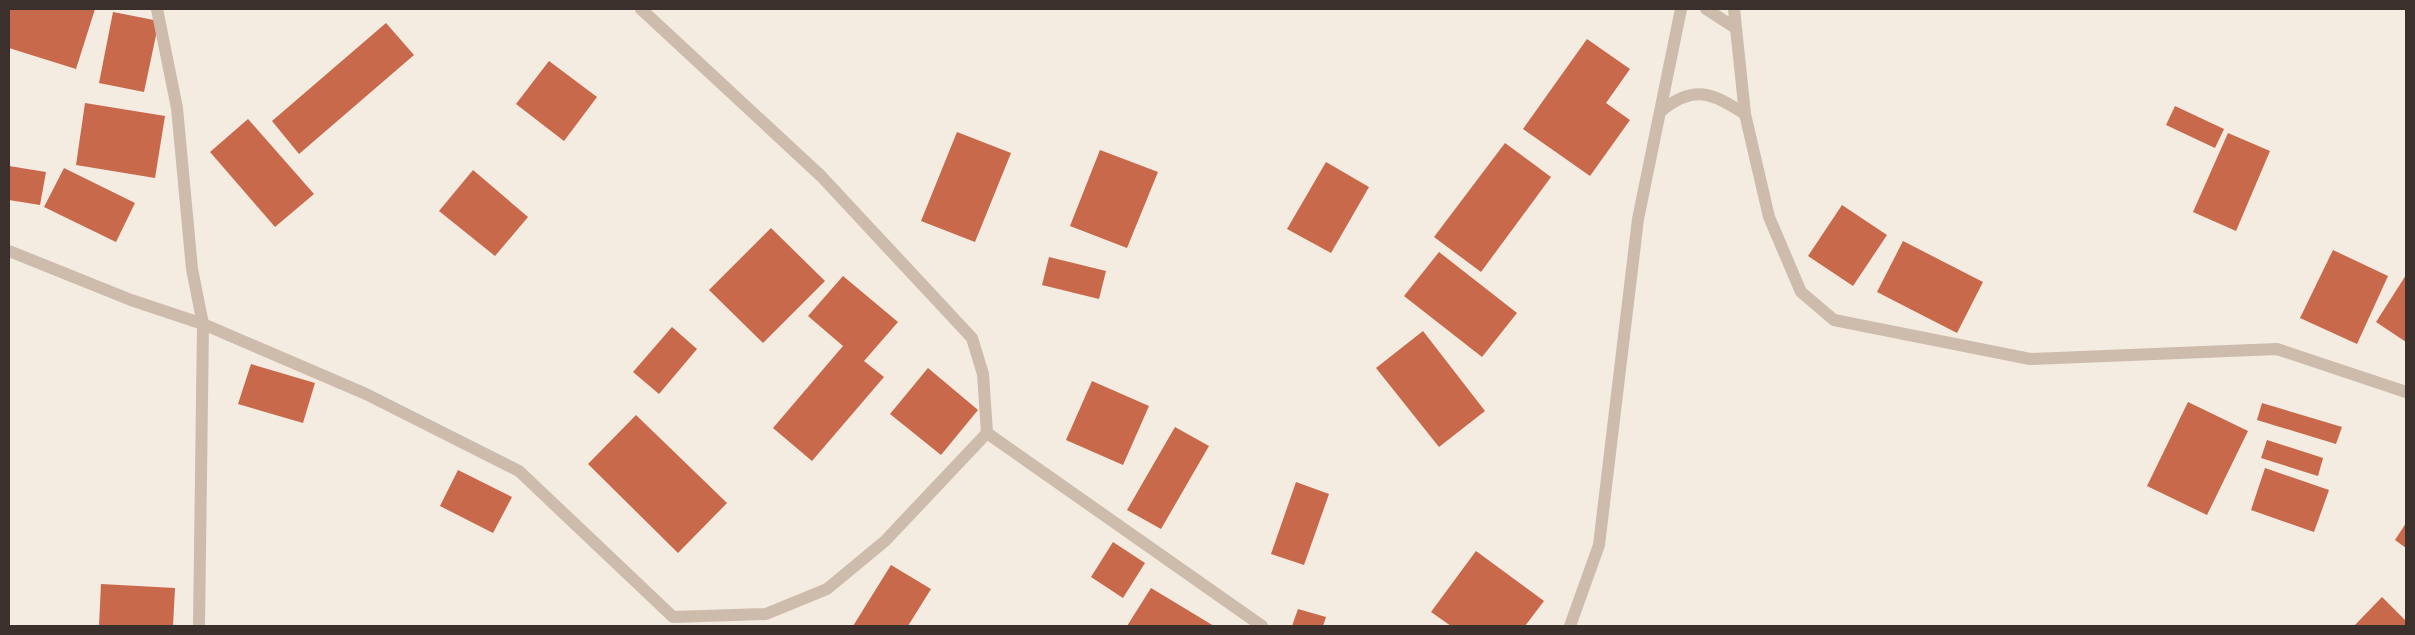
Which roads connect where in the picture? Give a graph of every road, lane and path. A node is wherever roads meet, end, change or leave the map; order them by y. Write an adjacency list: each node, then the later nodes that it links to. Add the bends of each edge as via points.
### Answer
1 (157, 9): 10 (street, via 177,108 192,269)
2 (641, 9): 12 (street, via 821,176 972,338 983,374)
3 (1681, 9): 7 (street)
4 (1706, 9): 6 (street)
5 (1734, 9): 6 (street)
6 (1734, 27): 8 (street)
7 (1661, 111): 8 (street, via 1678,97 1698,94 1720,98); 15 (street, via 1638,219 1599,545)
8 (1744, 114): 11 (street, via 1769,217 1801,292 1834,320 2030,359 2278,349)
9 (9, 252): 10 (street)
10 (203, 324): 12 (street, via 366,394 518,471 674,617 766,614 827,589 886,542); 13 (street)
11 (2406, 392)
12 (987, 433): 14 (street)
13 (199, 626)
14 (1262, 626)
15 (1570, 626)

